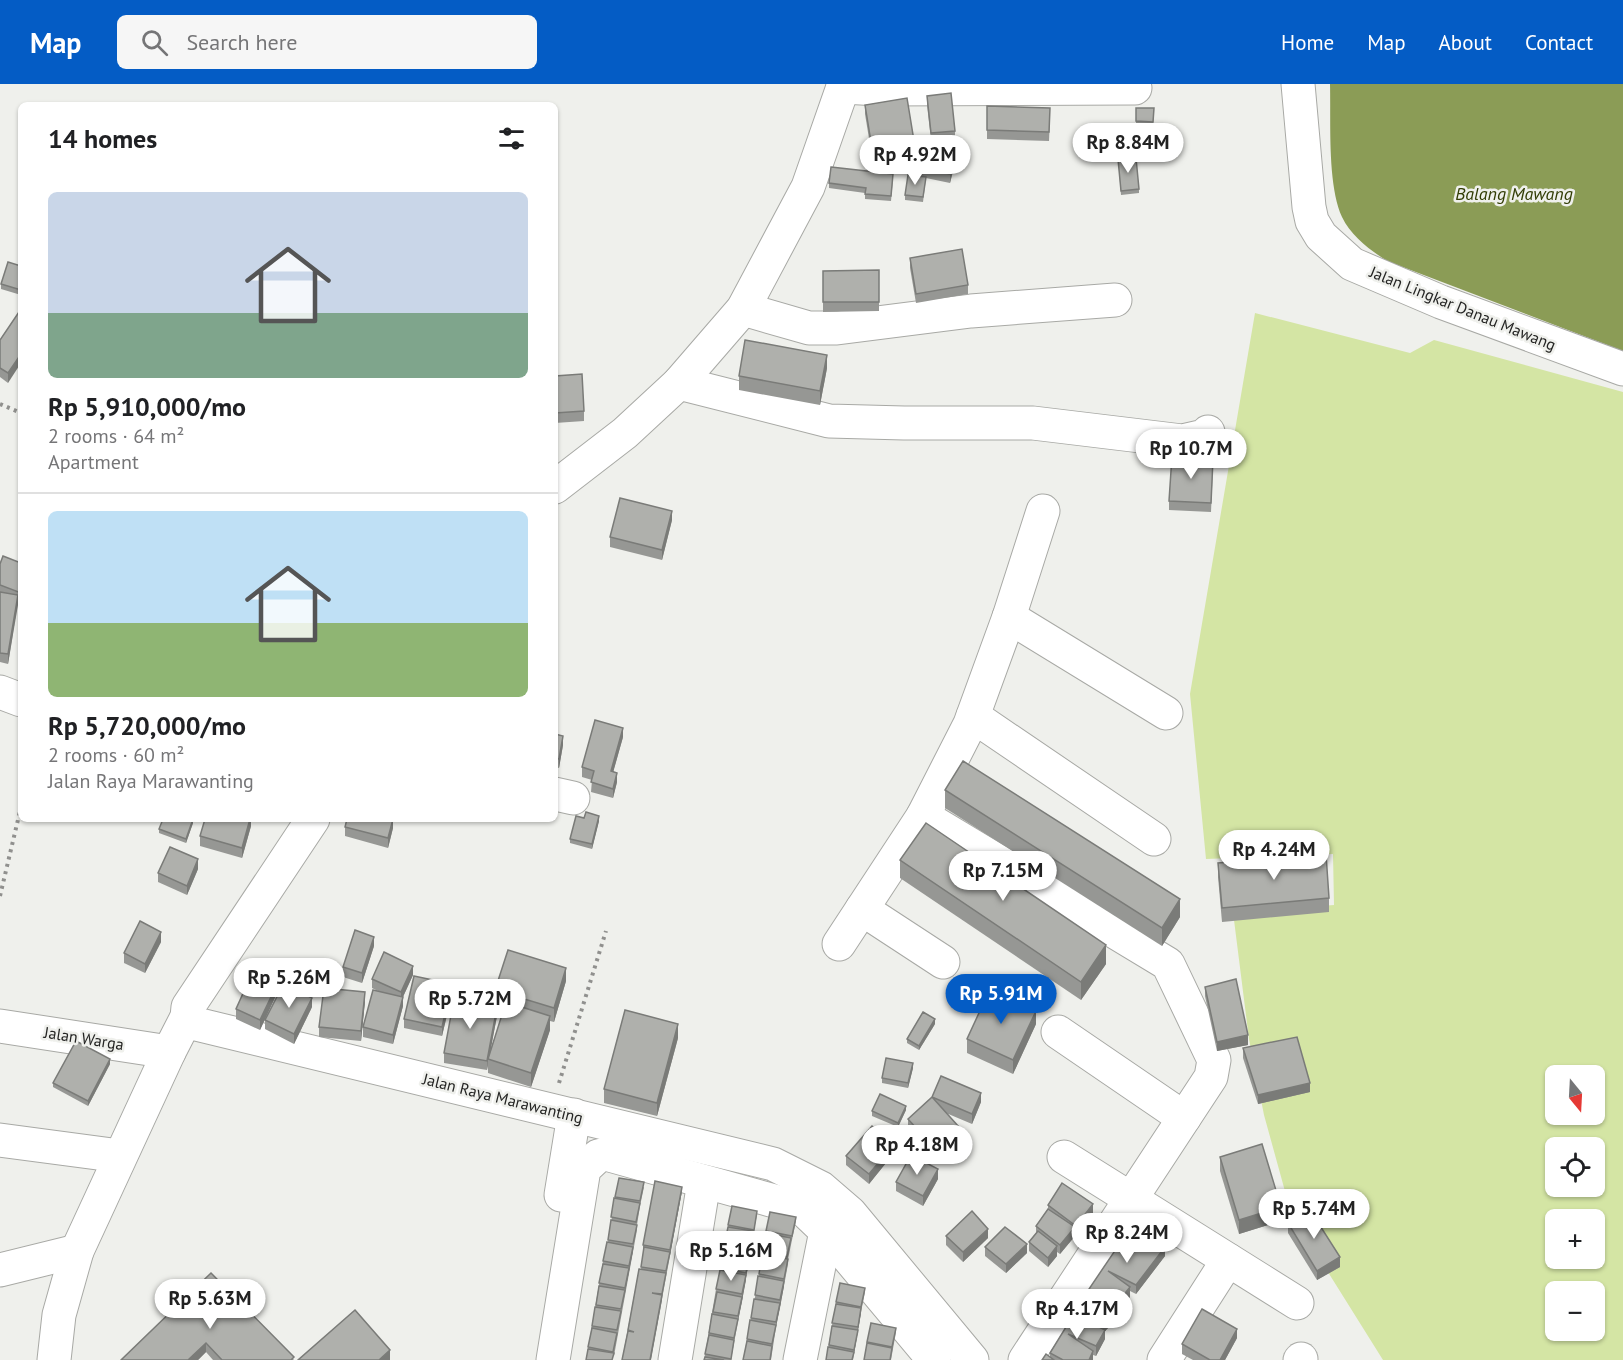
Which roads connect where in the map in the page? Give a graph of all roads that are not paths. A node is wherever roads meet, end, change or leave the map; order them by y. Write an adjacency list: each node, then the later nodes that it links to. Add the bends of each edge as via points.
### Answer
1 (1298, 84): 6 (street, Jalan Lingkar Danau Mawang, via 1309,207 1321,237 1352,264 1441,302)
2 (843, 85): 3 (street, via 879,89); 5 (street, via 808,187)
3 (1135, 88)
4 (1114, 300): 5 (street, via 971,311 837,328 809,328)
5 (743, 309): 7 (street)
6 (1623, 369)
7 (678, 384): 8 (street, via 829,421 1033,423 1182,441); 9 (street, via 625,433)
8 (1208, 432)
9 (558, 485)
10 (1043, 511): 11 (street)
11 (1009, 617): 14 (street); 15 (street)
12 (0, 692): 13 (street)
13 (18, 699)
14 (1166, 713)
15 (973, 716): 16 (street); 18 (street)
16 (923, 816): 19 (street); 27 (street, via 1168,964 1214,1059 1211,1077)
17 (311, 822): 22 (street, via 188,1006)
18 (1154, 838)
19 (862, 909): 20 (street); 21 (street)
20 (839, 944)
21 (943, 962)
22 (187, 1017): 25 (street); 26 (street, Jalan Raya Marawanting, via 196,1024)
23 (0, 1026): 25 (street, Jalan Warga)
24 (1058, 1032): 27 (street)
25 (169, 1052): 29 (street)
26 (563, 1113): 40 (street); 44 (street, Jalan Raya Marawanting, via 773,1164 821,1188 850,1213)
27 (1184, 1118): 32 (street)
28 (0, 1140): 29 (street)
29 (120, 1156): 34 (street)
30 (1064, 1157): 32 (street)
31 (704, 1182): 33 (street, via 803,1209); 41 (street, via 606,1154 584,1169); 42 (street)
32 (1131, 1198): 35 (street); 45 (street)
33 (826, 1231): 38 (street); 43 (street)
34 (77, 1251): 36 (street); 39 (street, via 59,1315)
35 (1228, 1260): 37 (street); 46 (street)
36 (0, 1270)
37 (1297, 1303)
38 (925, 1355)
39 (54, 1360)
40 (535, 1360)
41 (553, 1360)
42 (675, 1360)
43 (800, 1360)
44 (972, 1360)
45 (1025, 1360)
46 (1164, 1360)

